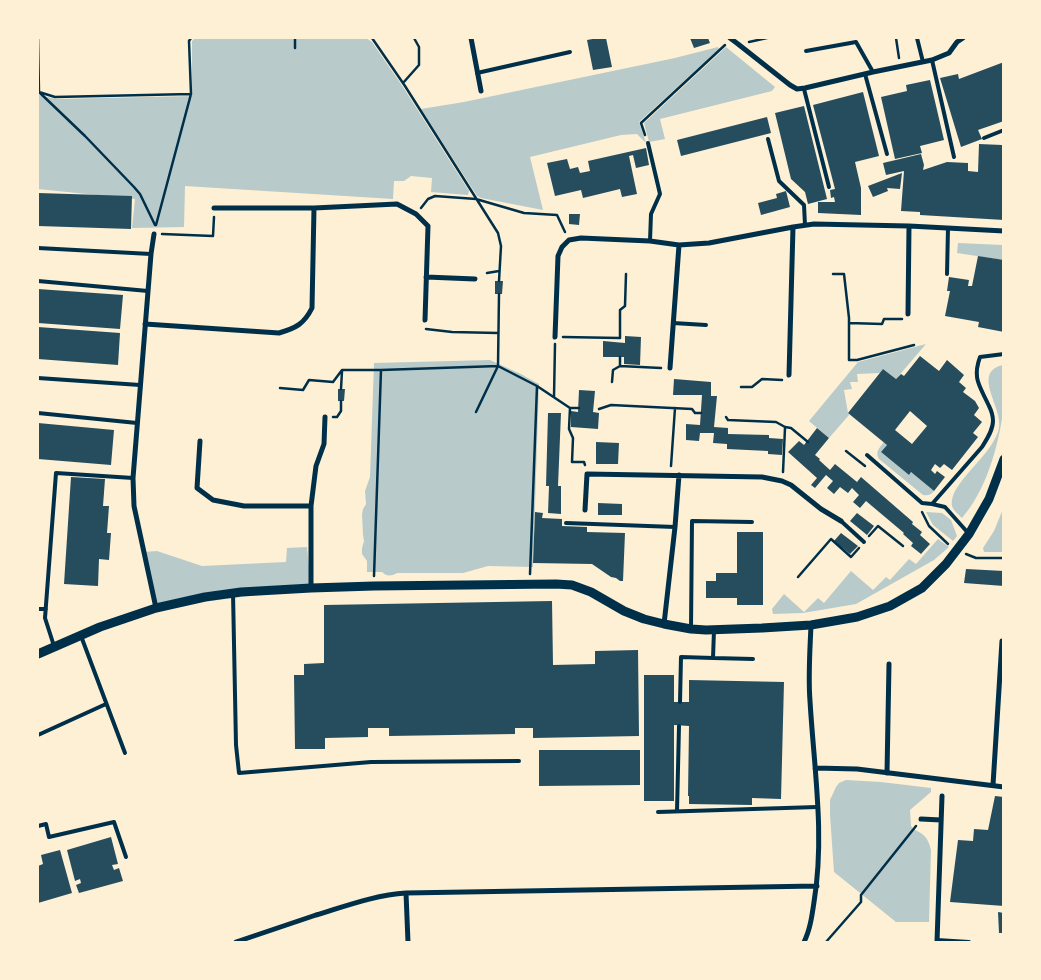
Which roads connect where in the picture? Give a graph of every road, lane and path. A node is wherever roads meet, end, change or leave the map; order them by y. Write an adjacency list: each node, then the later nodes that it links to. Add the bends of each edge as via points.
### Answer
1 (38, 38): 25 (path)
2 (191, 38): 26 (path)
3 (295, 38): 13 (path)
4 (372, 38): 22 (path)
5 (414, 38): 22 (path, via 419,47 420,65)
6 (471, 38): 20 (street)
7 (730, 38): 12 (street); 30 (path, via 642,123)
8 (767, 38): 12 (path)
9 (896, 38): 18 (path)
10 (917, 38): 17 (lane)
11 (963, 38): 16 (street, via 949,53)
12 (738, 44): 23 (street, via 790,85)
13 (296, 48)
14 (806, 51): 19 (lane, via 856,42)
15 (570, 52): 20 (lane)
16 (932, 60): 17 (street); 32 (lane)
17 (923, 62): 18 (street)
18 (901, 66): 19 (street)
19 (873, 72): 21 (street)
20 (477, 73): 24 (street)
21 (865, 74): 23 (street); 31 (lane)
22 (403, 83): 34 (path)
23 (804, 88): 33 (lane)
24 (481, 90)
25 (39, 92): 26 (path, via 55,97); 26 (path, via 134,187 155,226)
26 (191, 94)
27 (1004, 130): 28 (lane)
28 (984, 138)
29 (768, 139): 38 (lane, via 779,181 804,205)
30 (648, 143): 45 (lane, via 660,194 651,214)
31 (887, 154)
32 (954, 157)
33 (829, 187)
34 (476, 199): 37 (path, via 435,196 428,199); 44 (path, via 524,213 557,215); 49 (path, via 498,233 501,246)
35 (214, 208): 36 (street); 43 (path, via 213,236)
36 (314, 208): 37 (street, via 397,204); 64 (street, via 312,308 307,318 295,328 279,333)
37 (416, 214): 54 (street, via 428,226)
38 (805, 225): 39 (street); 40 (street)
39 (909, 226): 41 (street); 60 (street)
40 (793, 227): 46 (street); 76 (street)
41 (948, 228): 42 (street); 53 (lane)
42 (1004, 231)
43 (154, 234): 48 (street)
44 (569, 240): 45 (street); 67 (street, via 558,256)
45 (650, 241): 46 (street)
46 (679, 246): 62 (street)
47 (38, 248): 48 (lane)
48 (151, 254): 58 (street)
49 (499, 272): 50 (path); 57 (path)
50 (487, 273)
51 (626, 274): 67 (path, via 625,306 620,310 620,338)
52 (833, 274): 63 (path, via 844,274)
53 (947, 274)
54 (426, 277): 55 (street); 61 (street)
55 (475, 279)
56 (38, 281): 58 (lane)
57 (499, 281)
58 (148, 290): 64 (street)
59 (499, 294): 66 (path)
60 (908, 314): 63 (path, via 908,319 884,319 882,324)
61 (425, 320): 66 (path, via 426,330)
62 (673, 323): 65 (lane); 73 (street)
63 (849, 323): 68 (path, via 848,360)
64 (145, 324): 79 (street)
65 (706, 325)
66 (498, 333): 71 (path)
67 (555, 337): 84 (path)
68 (914, 345)
69 (1004, 354): 108 (lane, via 980,356 976,367 976,376 994,422 989,436)
70 (620, 357): 72 (path)
71 (498, 366): 75 (path); 80 (path); 90 (path)
72 (620, 366): 73 (path); 78 (path, via 613,370)
73 (670, 368)
74 (342, 370): 75 (path); 82 (path, via 333,382 309,380 303,390); 83 (path)
75 (381, 370): 123 (path)
76 (790, 375): 81 (path, via 790,380 762,379 752,387)
77 (38, 378): 79 (lane)
78 (612, 382)
79 (140, 386): 95 (street)
80 (537, 386): 84 (path); 122 (path)
81 (741, 387)
82 (280, 388)
83 (341, 389)
84 (554, 397): 86 (path)
85 (341, 401): 93 (path, via 341,411 336,417)
86 (570, 408): 87 (path); 103 (path, via 572,462 584,462)
87 (579, 408)
88 (675, 408): 89 (path, via 611,405); 92 (path); 104 (path)
89 (599, 409)
90 (476, 412)
91 (38, 413): 95 (lane)
92 (701, 413)
93 (325, 417): 109 (street, via 324,444 316,466)
94 (726, 418): 96 (path, via 776,422)
95 (137, 423): 106 (street)
96 (785, 428): 98 (path, via 791,428); 107 (path)
97 (200, 441): 109 (street, via 197,488 213,500 244,506)
98 (808, 442)
99 (846, 451): 102 (path)
100 (867, 455): 108 (lane, via 922,503)
101 (1004, 459): 116 (street, via 989,499)
102 (869, 470)
103 (587, 474): 104 (street); 111 (street)
104 (670, 475): 105 (street)
105 (679, 475): 107 (street, via 762,477); 115 (street)
106 (133, 478): 126 (street, via 134,506); 128 (lane, via 56,473)
107 (782, 481): 112 (street)
108 (932, 504): 116 (lane, via 945,507)
109 (311, 506): 124 (street)
110 (915, 507): 119 (path, via 923,513 929,526)
111 (585, 510)
112 (841, 521): 117 (lane)
113 (752, 522): 131 (lane, via 692,521)
114 (566, 523): 115 (lane)
115 (675, 527): 129 (street)
116 (969, 534): 119 (street)
117 (864, 542): 118 (path, via 878,526); 121 (path, via 851,557 830,539)
118 (903, 546)
119 (956, 551): 120 (path, via 976,558); 130 (street, via 922,588 890,606 857,617)
120 (1004, 558)
121 (798, 576)
122 (530, 584): 123 (street); 129 (street, via 572,585 624,611)
123 (374, 586): 124 (street)
124 (311, 588): 125 (street)
125 (233, 593): 126 (street); 145 (lane, via 239,772 371,762)
126 (156, 608): 133 (street)
127 (38, 609): 128 (lane)
128 (46, 609): 135 (lane, via 45,618)
129 (664, 624): 131 (street)
130 (811, 625): 132 (street); 146 (street, via 810,699)
131 (691, 629): 132 (street)
132 (714, 630): 137 (lane)
133 (81, 635): 135 (street); 141 (lane)
134 (1002, 641): 148 (street)
135 (54, 646): 136 (street)
136 (38, 654)
137 (713, 658): 138 (lane); 140 (lane, via 681,657)
138 (753, 659)
139 (889, 664): 147 (street)
140 (680, 702)
141 (106, 704): 143 (lane); 144 (lane)
142 (679, 726): 152 (lane)
143 (38, 736)
144 (125, 753)
145 (519, 761)
146 (815, 768): 147 (street); 151 (street)
147 (887, 773): 148 (street)
148 (993, 786): 149 (street)
149 (1004, 787)
150 (942, 796): 155 (street)
151 (817, 808): 152 (lane); 158 (street)
152 (677, 811): 153 (lane)
153 (658, 812)
154 (921, 819): 155 (street); 164 (path, via 862,895 861,902)
155 (941, 820): 160 (street)
156 (38, 826): 157 (lane, via 46,824 49,837 114,822)
157 (126, 857)
158 (817, 886): 159 (street); 163 (street)
159 (406, 892): 161 (street, via 373,898); 162 (street)
160 (937, 941): 165 (lane)
161 (236, 942)
162 (408, 942)
163 (804, 942)
164 (826, 942)
165 (970, 942)

